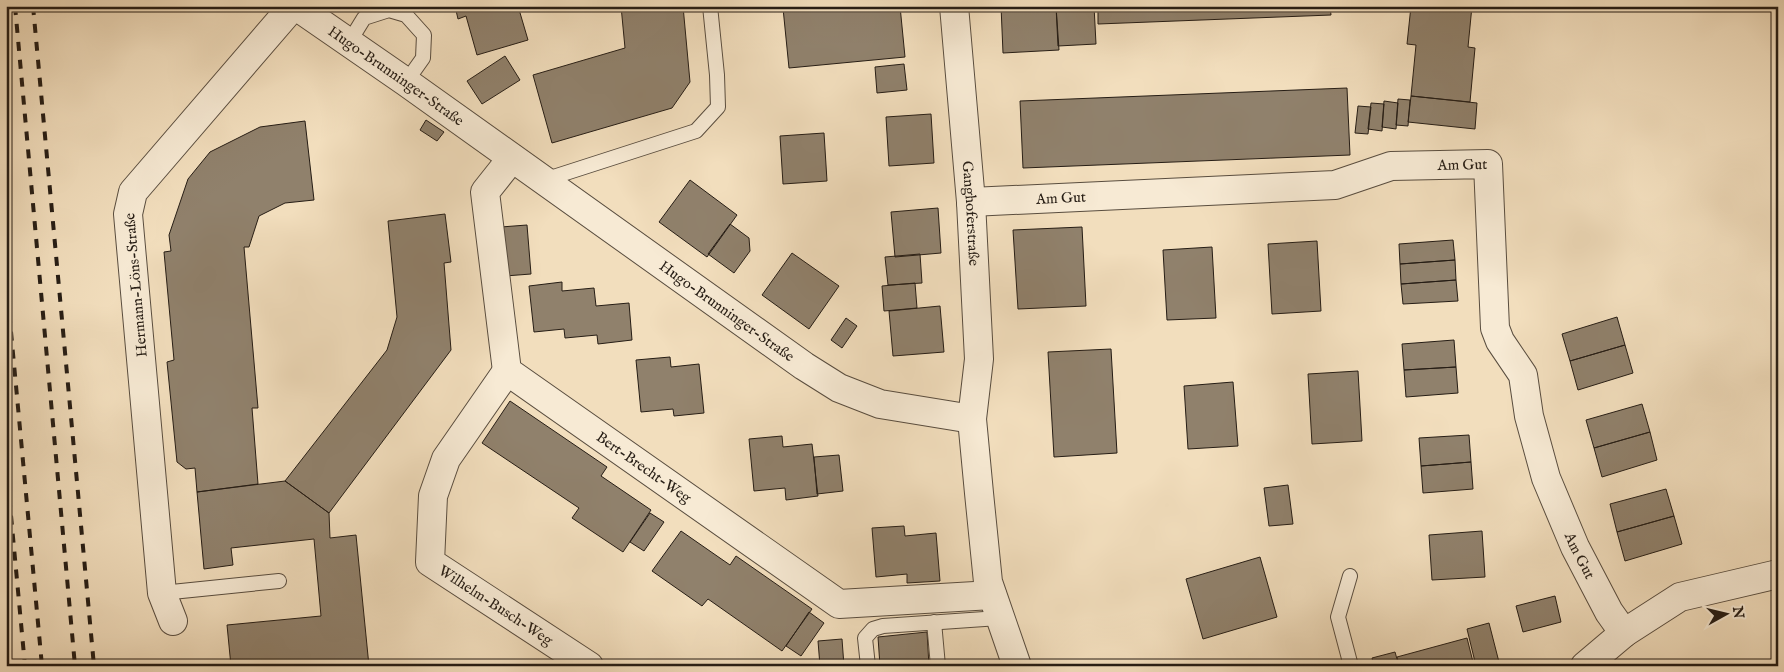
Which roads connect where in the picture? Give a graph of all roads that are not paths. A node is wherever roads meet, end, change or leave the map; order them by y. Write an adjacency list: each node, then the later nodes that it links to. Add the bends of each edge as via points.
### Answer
1 (294, 6): 4 (street, Hugo-Brunninger-Straße); 14 (street, Hermann-Löns-Straße, via 133,192 128,214)
2 (710, 6): 7 (lane, via 718,107 696,131)
3 (954, 6): 8 (street, Ganghoferstraße)
4 (348, 44): 5 (street, Hugo-Brunninger-Straße); 5 (lane, via 364,18 389,10 406,15 424,35 423,58)
5 (406, 82): 6 (street, Hugo-Brunninger-Straße)
6 (512, 158): 7 (street, Hugo-Brunninger-Straße); 9 (street, via 485,192)
7 (544, 180): 10 (street, Hugo-Brunninger-Straße, via 839,388 880,404)
8 (970, 202): 10 (street, Ganghoferstraße, via 979,359); 18 (street, Am Gut, via 1335,185 1391,166 1488,164 1495,328 1523,375 1529,416 1549,486 1579,556)
9 (507, 371): 15 (street, Bert-Brecht-Weg, via 839,604); 19 (street, Wilhelm-Busch-Weg, via 446,459 433,496 430,562)
10 (972, 419): 15 (street, via 988,582)
11 (1778, 574): 18 (street, via 1680,597)
12 (1350, 576): 23 (lane, via 1338,617)
13 (279, 581): 14 (lane)
14 (162, 593): 16 (street, Hermann-Löns-Straße)
15 (996, 607): 17 (lane); 22 (street)
16 (173, 621)
17 (934, 622): 20 (lane, via 873,629 865,638); 21 (lane)
18 (1624, 633): 24 (street)
19 (589, 666)
20 (868, 666)
21 (938, 666)
22 (1017, 666)
23 (1351, 666)
24 (1585, 666)

